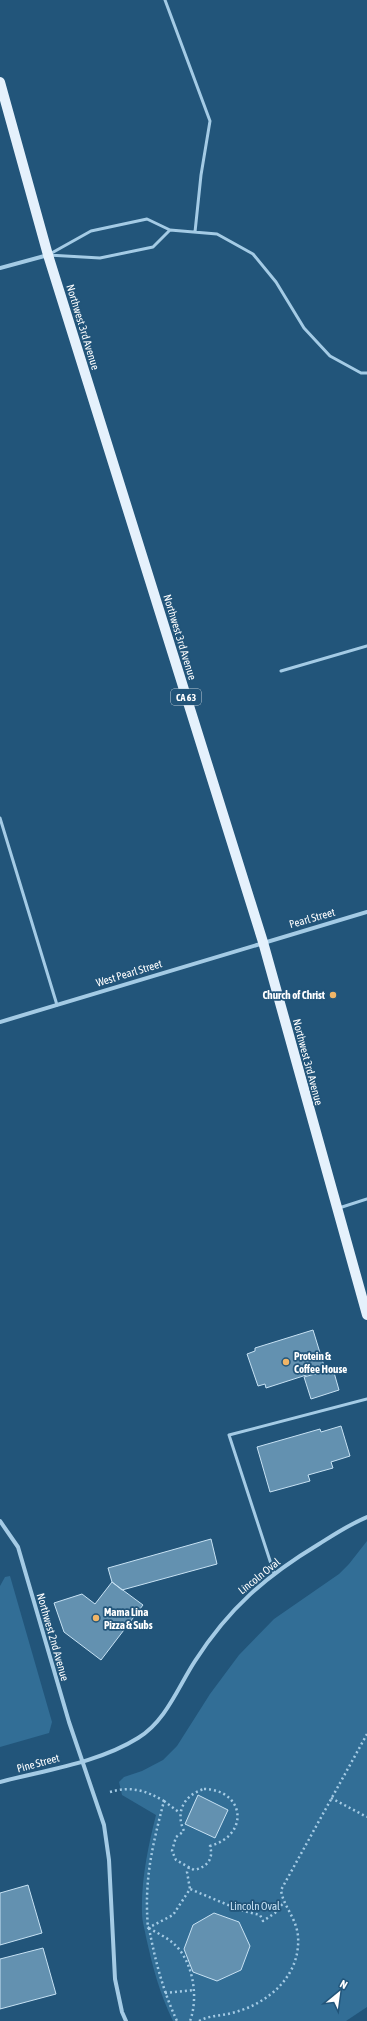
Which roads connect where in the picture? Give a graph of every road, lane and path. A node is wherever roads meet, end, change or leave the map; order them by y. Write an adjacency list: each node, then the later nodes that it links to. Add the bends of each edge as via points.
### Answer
1 (165, 0): 4 (lane, via 210,121)
2 (0, 82): 5 (main road, Northwest 3rd Avenue / CA 63)
3 (170, 230): 4 (lane); 5 (lane, via 153,247 145,249 100,258); 5 (lane, via 147,219 91,231)
4 (195, 232): 7 (lane, via 217,234 253,254 276,282 304,328 330,356)
5 (48, 255): 6 (street); 12 (main road, Northwest 3rd Avenue / CA 63)
6 (0, 268)
7 (367, 373)
8 (367, 646): 9 (lane)
9 (281, 671)
10 (0, 818): 13 (lane)
11 (367, 912): 12 (street, Pearl Street)
12 (263, 942): 13 (street, West Pearl Street); 16 (main road, Northwest 3rd Avenue / CA 63)
13 (57, 1005): 14 (street, West Pearl Street)
14 (0, 1022)
15 (367, 1199): 16 (lane)
16 (337, 1208): 17 (main road, Northwest 3rd Avenue / CA 63)
17 (367, 1315)
18 (367, 1399): 21 (lane, via 228,1435)
19 (367, 1517): 21 (street, Lincoln Oval)
20 (0, 1522): 23 (street, Northwest 2nd Avenue, via 18,1547)
21 (274, 1573): 23 (street, Lincoln Oval, via 234,1609 195,1660 156,1724 139,1738)
22 (367, 1734): 26 (path)
23 (81, 1761): 24 (street, Pine Street); 25 (street)
24 (0, 1782)
25 (94, 1797): 27 (path, via 125,1787 150,1793); 36 (street, via 104,1825 109,1860 115,1979)
26 (331, 1798): 29 (path); 32 (path, via 284,1884)
27 (164, 1801): 28 (path); 33 (path, via 151,1849 146,1898)
28 (180, 1813): 30 (path, via 184,1831 176,1837 172,1851 176,1860); 30 (path, via 188,1797 204,1789 220,1791 228,1796 236,1809 236,1826 221,1843 210,1846 209,1862 200,1869 194,1870)
29 (367, 1817)
30 (189, 1867): 31 (path, via 187,1872)
31 (190, 1888): 32 (path, via 240,1910 260,1915 264,1921 276,1913); 33 (path, via 173,1915)
32 (284, 1902): 39 (path, via 294,1918 298,1937 296,1958 284,1982 276,1991 251,2006)
33 (148, 1928): 34 (path, via 173,1943 185,1959); 35 (path)
34 (194, 1990): 35 (path); 38 (path, via 194,2011)
35 (165, 1993): 37 (path)
36 (126, 2021)
37 (177, 2021)
38 (190, 2021)
39 (200, 2021)

